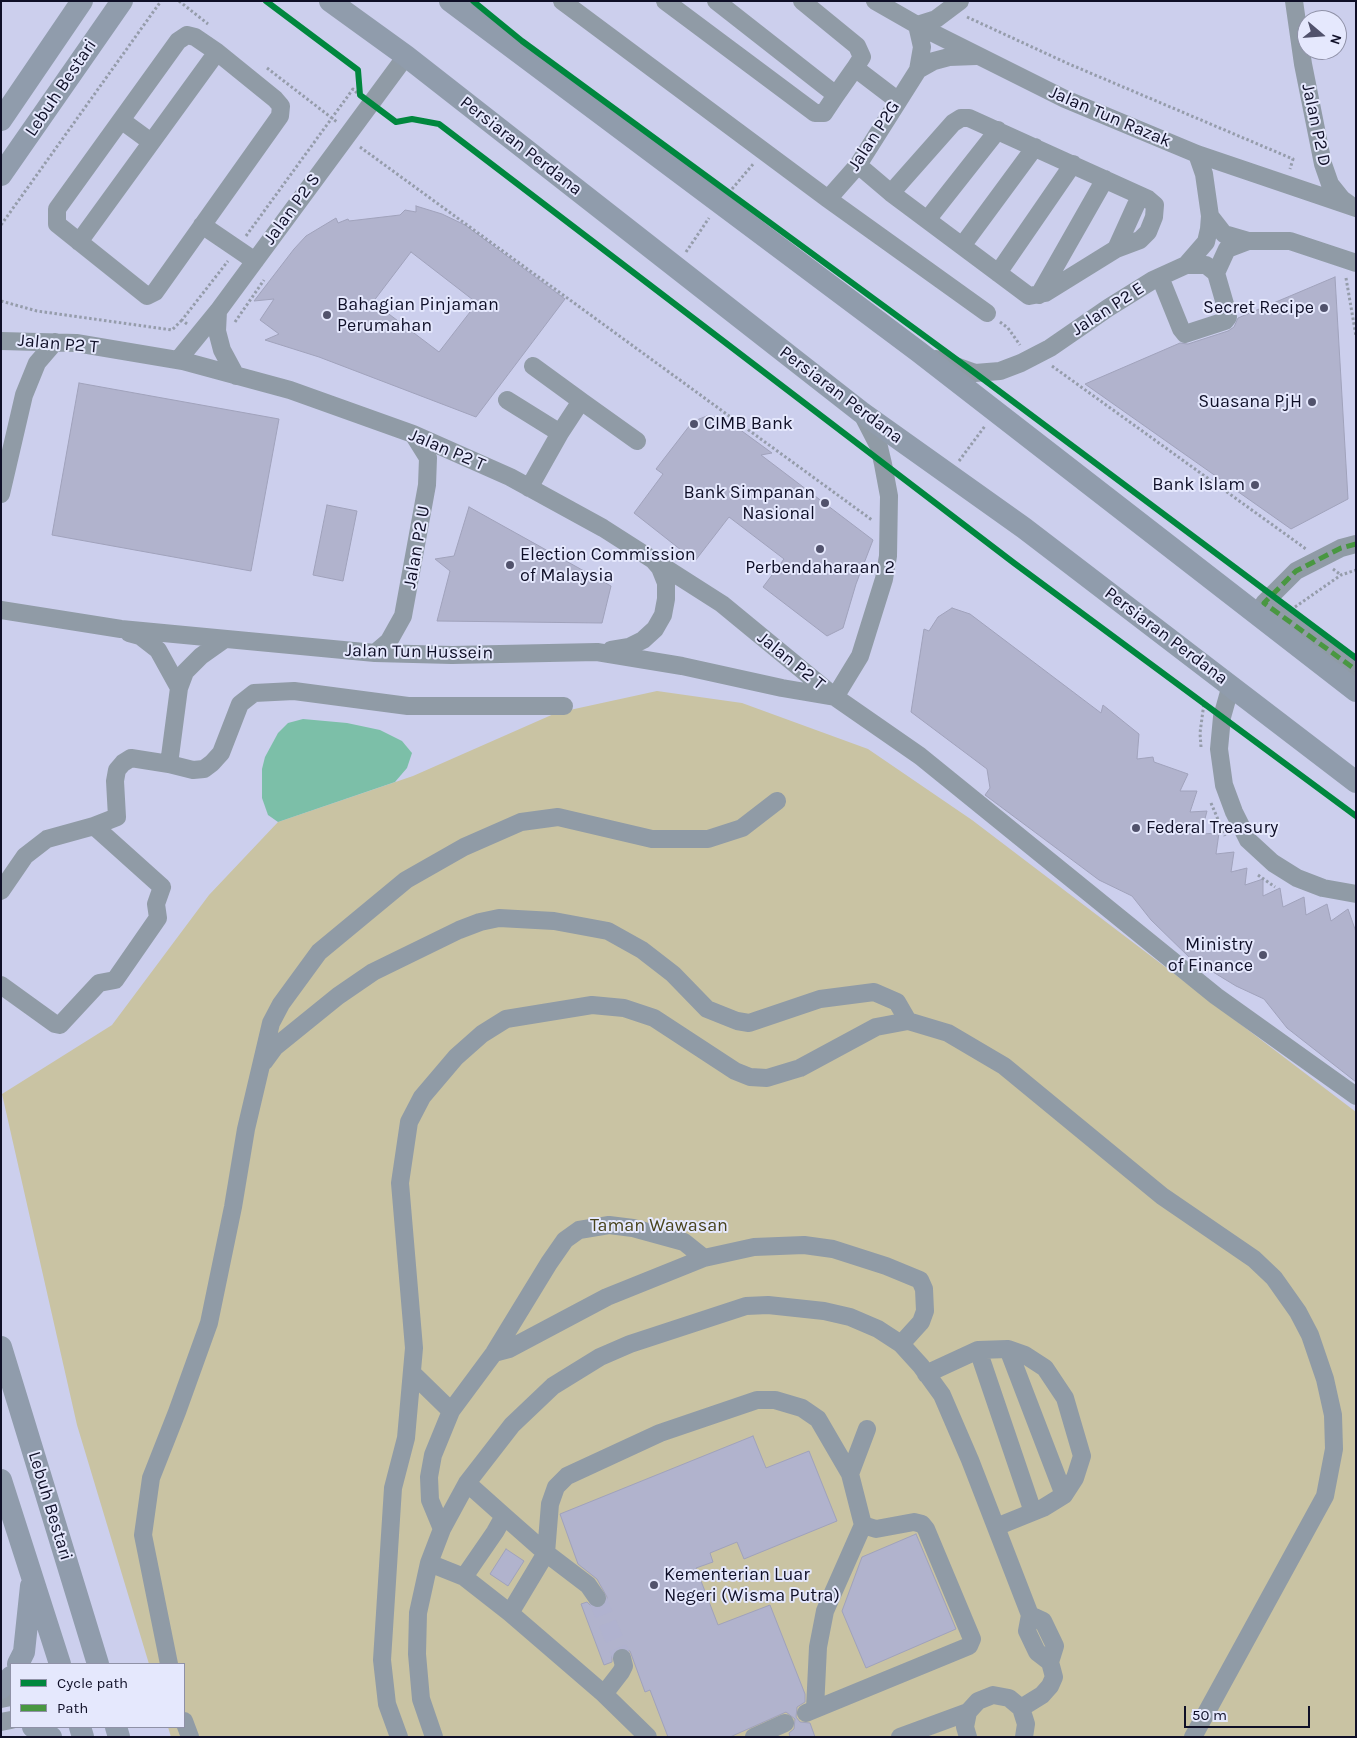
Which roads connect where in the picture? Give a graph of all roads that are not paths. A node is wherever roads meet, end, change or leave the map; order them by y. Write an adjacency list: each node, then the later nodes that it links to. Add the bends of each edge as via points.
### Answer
1 (82, 1): 20 (main road, Lebuh Bestari)
2 (122, 1): 28 (main road, Lebuh Bestari)
3 (330, 1): 14 (main road, Persiaran Perdana)
4 (450, 1): 50 (main road, via 727,195)
5 (562, 1): 31 (street)
6 (665, 1): 18 (street, via 815,113 824,113)
7 (716, 1): 18 (street)
8 (802, 1): 16 (street, via 857,46 862,57)
9 (875, 1): 12 (street, Jalan Tun Razak)
10 (1294, 1): 32 (street, Jalan P2 D, via 1323,164 1330,184 1342,199)
11 (957, 5): 12 (street, via 936,19)
12 (917, 25): 15 (street, Jalan Tun Razak); 17 (street, via 922,47)
13 (217, 52): 21 (street, via 195,37 186,35 178,41); 23 (street); 35 (street, via 281,106 280,116)
14 (406, 56): 39 (street, Jalan P2 S, via 366,99 346,136); 56 (main road, Persiaran Perdana)
15 (981, 57): 17 (street, via 949,56); 25 (street, Jalan Tun Razak, via 1065,99)
16 (855, 68): 18 (street); 19 (street)
17 (918, 70): 19 (street, Jalan P2G)
18 (836, 96)
19 (897, 100): 27 (street, Jalan P2G)
20 (1, 120)
21 (121, 120): 23 (street); 37 (street, via 56,210 57,224)
22 (998, 130): 24 (street); 30 (street, via 977,120 961,118); 34 (street)
23 (151, 142): 37 (street)
24 (1035, 147): 26 (street); 38 (street)
25 (1197, 154): 32 (street, Jalan Tun Razak); 33 (street, Jalan P2 E, via 1204,174)
26 (1073, 164): 29 (street); 42 (street)
27 (858, 165): 30 (street); 31 (street, Jalan P2G)
28 (1, 175)
29 (1105, 179): 45 (street); 45 (street, via 1154,205 1154,217 1148,232 1140,240 1116,249)
30 (892, 193): 34 (street)
31 (828, 199): 47 (street)
32 (1356, 208)
33 (1210, 216): 36 (street, via 1224,234); 41 (street, Jalan P2 E, via 1206,242)
34 (927, 220): 38 (street)
35 (202, 225): 37 (street, via 155,292 147,296); 39 (street)
36 (1248, 241): 40 (street, via 1290,241); 43 (street, via 1227,249)
37 (79, 242)
38 (962, 246): 42 (street)
39 (255, 261): 46 (street, Jalan P2 S)
40 (1350, 261)
41 (1186, 265): 43 (street, via 1206,265); 44 (street, Jalan P2 E)
42 (998, 273): 45 (street, via 1029,296)
43 (1216, 273): 44 (street, via 1228,317 1225,321 1185,334)
44 (1160, 277): 50 (street, Jalan P2 E, via 1050,348 1000,371 975,373)
45 (1039, 296)
46 (218, 311): 51 (street, Jalan P2 S); 53 (street, via 217,331 222,350)
47 (987, 313)
48 (3, 338): 49 (street, Jalan P2 T)
49 (55, 342): 51 (street, Jalan P2 T); 60 (street, via 38,363 24,395)
50 (919, 352): 73 (main road)
51 (178, 360): 53 (street, Jalan P2 T)
52 (533, 366): 55 (street)
53 (236, 376): 58 (street, Jalan P2 T, via 290,390)
54 (507, 400): 57 (street)
55 (581, 401): 57 (street); 59 (street)
56 (861, 412): 71 (main road, Persiaran Perdana, via 1024,528); 74 (street, via 883,464 889,496 889,533 884,579 860,656)
57 (560, 433): 61 (street)
58 (413, 434): 61 (street, Jalan P2 T); 69 (street, Jalan P2 U, via 428,458 428,485 403,616 389,641)
59 (636, 441)
60 (5, 460): 62 (street)
61 (529, 488): 64 (street, Jalan P2 T)
62 (1, 494)
63 (1356, 544): 70 (street, via 1296,571 1264,603)
64 (650, 557): 68 (street, via 660,568 666,583 663,615 643,640 629,647); 74 (street, Jalan P2 T, via 722,604)
65 (3, 607): 66 (street, Jalan Tun Hussein)
66 (108, 627): 67 (street, Jalan Tun Hussein); 72 (street, via 140,636 158,650)
67 (225, 639): 69 (street, Jalan Tun Hussein); 72 (street, via 185,672)
68 (597, 652): 69 (street, Jalan Tun Hussein); 74 (street, Jalan Tun Hussein)
69 (375, 653)
70 (1356, 670)
71 (1230, 685): 77 (main road, Persiaran Perdana); 81 (street, via 1219,749 1224,785 1248,840 1273,863 1297,878 1323,888)
72 (179, 688): 76 (street)
73 (1356, 690)
74 (835, 697): 85 (street, Jalan P2 T, via 920,756 1216,996)
75 (564, 706): 76 (street, via 408,706 294,691 261,692 240,704 221,753 212,763 204,769 193,770)
76 (169, 764): 79 (street, via 131,758 123,763 117,770 115,781 117,817)
77 (1356, 782)
78 (777, 800): 84 (street, via 742,828 708,839 652,839 558,816 521,822 464,847 406,880 319,952 271,1022)
79 (94, 826): 80 (street, via 47,839 35,846); 82 (street, via 162,887 156,904 158,918 115,980 99,984 60,1025)
80 (1, 891)
81 (1356, 894)
82 (1, 985)
83 (908, 1021): 84 (street, via 897,1002 874,992 820,999 749,1022 737,1021 707,1009 673,974 642,950 608,931 554,921 499,918 459,930 373,972 275,1047); 92 (street, via 876,1027 800,1068 767,1078 750,1077 735,1071 654,1018 624,1008 592,1005 531,1014 506,1019 482,1034 456,1056 422,1097 409,1122 400,1183 414,1348); 133 (street, via 948,1033 1004,1066 1162,1196 1254,1259 1274,1278 1310,1335 1333,1415 1334,1449 1325,1496)
84 (260, 1068): 115 (street, via 209,1323 151,1478 143,1535)
85 (1356, 1096)
86 (704, 1258): 87 (street, via 754,1247 804,1245 833,1249 912,1276 920,1280 924,1289 925,1311 921,1322); 91 (street, via 607,1297 509,1349); 91 (street, via 684,1242 633,1228 609,1225 579,1230 566,1240 549,1263)
87 (901, 1344): 93 (street); 98 (street, via 878,1329 824,1311 768,1305 732,1310 630,1344 553,1386 512,1425)
88 (1, 1347): 114 (main road, Lebuh Bestari)
89 (1008, 1349): 90 (street); 99 (street); 99 (street, via 1045,1368 1064,1398 1082,1456 1075,1478)
90 (978, 1350): 93 (street); 100 (street)
91 (494, 1353): 94 (street)
92 (412, 1373): 94 (street); 126 (street, via 406,1438 393,1488 382,1660 387,1704)
93 (926, 1374): 103 (street, via 942,1396)
94 (451, 1411): 104 (street, via 433,1455 429,1477 430,1500)
95 (867, 1429): 96 (street)
96 (850, 1474): 102 (street); 105 (street, via 818,1419 792,1404 757,1400 660,1433 567,1476 556,1487 550,1504)
97 (1, 1480): 108 (main road)
98 (467, 1483): 101 (street); 104 (street)
99 (1064, 1495): 100 (street)
100 (1033, 1512): 103 (street)
101 (504, 1516): 105 (street); 107 (street)
102 (864, 1525): 102 (street, via 876,1529 914,1522 926,1528 972,1643 810,1711 825,1611)
103 (996, 1527): 119 (street, via 1030,1615 1027,1631 1037,1652 1050,1662 1054,1677 1050,1686)
104 (442, 1529): 106 (street)
105 (546, 1553): 109 (street, via 588,1585); 110 (street)
106 (429, 1563): 107 (street); 127 (street, via 418,1613 417,1654 421,1699)
107 (464, 1577): 110 (street)
108 (32, 1578): 112 (main road, via 24,1652); 113 (main road)
109 (597, 1598)
110 (510, 1613): 118 (street)
111 (622, 1658): 118 (street, via 624,1666)
112 (18, 1663)
113 (60, 1663)
114 (98, 1663)
115 (169, 1663)
116 (10, 1678): 117 (main road)
117 (1, 1688)
118 (604, 1694): 128 (street)
119 (1021, 1708): 120 (street, via 1009,1698 993,1695 978,1700); 132 (street, via 1026,1724)
120 (968, 1712): 130 (street); 131 (street, via 965,1728)
121 (784, 1723): 129 (street)
122 (185, 1724): 125 (street)
123 (36, 1728): 124 (main road)
124 (51, 1737)
125 (190, 1737)
126 (399, 1737)
127 (434, 1737)
128 (648, 1737)
129 (754, 1737)
130 (900, 1737)
131 (968, 1737)
132 (1024, 1737)
133 (1193, 1737)

